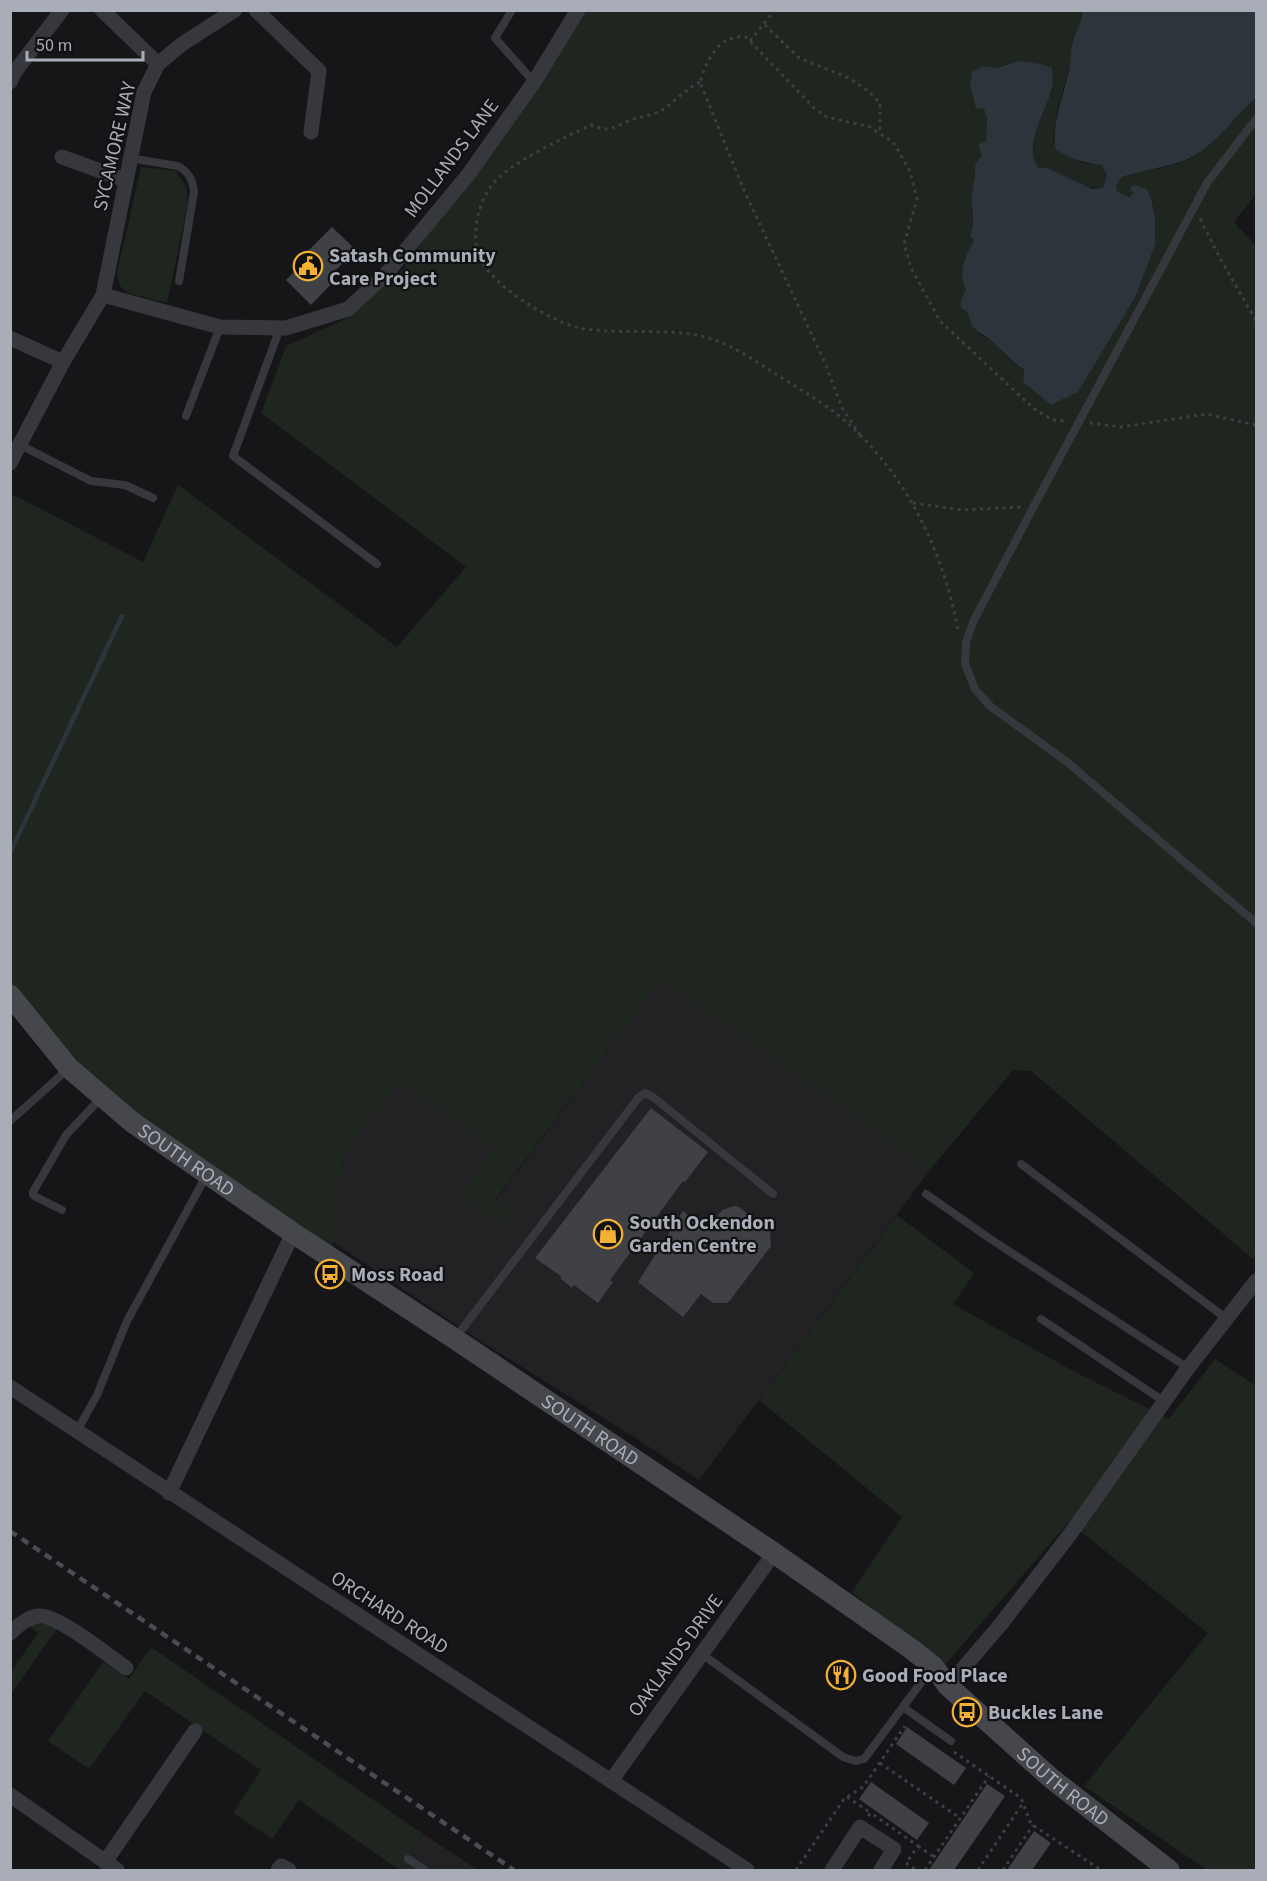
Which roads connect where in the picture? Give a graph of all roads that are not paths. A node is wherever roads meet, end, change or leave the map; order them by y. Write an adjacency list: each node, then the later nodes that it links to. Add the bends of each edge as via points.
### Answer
1 (62, 10): 8 (street)
2 (102, 10): 7 (street)
3 (235, 10): 7 (street, SYCAMORE WAY)
4 (256, 10): 11 (street, via 319,71)
5 (512, 10): 9 (lane, via 495,38)
6 (578, 10): 9 (street, MOLLANDS LANE)
7 (158, 64): 13 (street, SYCAMORE WAY, via 144,92)
8 (10, 82)
9 (534, 82): 18 (street, MOLLANDS LANE, via 468,175 386,274 348,309)
10 (1257, 119): 26 (lane, via 1207,183 1194,207 974,620 966,642 965,664 975,689 990,706 1067,762)
11 (311, 132)
12 (62, 157): 14 (street)
13 (130, 158): 14 (street, SYCAMORE WAY); 15 (lane, via 177,166 191,181 194,192)
14 (125, 180): 16 (street, SYCAMORE WAY)
15 (178, 280)
16 (103, 296): 17 (street, MOLLANDS LANE); 20 (street)
17 (220, 327): 18 (street, MOLLANDS LANE); 21 (lane)
18 (280, 328): 25 (lane, via 233,456)
19 (10, 338): 20 (street)
20 (63, 362): 22 (street)
21 (186, 416)
22 (20, 445): 23 (street); 24 (lane, via 91,481 124,485)
23 (10, 463)
24 (153, 498)
25 (377, 564)
26 (1257, 923)
27 (10, 995): 28 (main road, SOUTH ROAD)
28 (69, 1068): 29 (main road, SOUTH ROAD); 30 (lane)
29 (102, 1097): 32 (main road, SOUTH ROAD); 35 (lane, via 66,1135 33,1193)
30 (10, 1121)
31 (1021, 1164): 39 (lane)
32 (207, 1174): 36 (main road, SOUTH ROAD); 44 (lane, via 127,1321 97,1395)
33 (773, 1194): 40 (lane, via 645,1093)
34 (926, 1194): 41 (lane)
35 (62, 1210)
36 (293, 1233): 40 (main road, SOUTH ROAD); 45 (street)
37 (1257, 1281): 39 (street)
38 (1041, 1319): 43 (lane)
39 (1227, 1319): 41 (street)
40 (455, 1338): 46 (main road, SOUTH ROAD)
41 (1188, 1368): 43 (street)
42 (10, 1387): 44 (street, ORCHARD ROAD)
43 (1165, 1402): 51 (street, via 1036,1579)
44 (77, 1431): 45 (street, ORCHARD ROAD)
45 (169, 1493): 55 (street, ORCHARD ROAD)
46 (774, 1553): 48 (street, OAKLANDS DRIVE); 49 (main road, SOUTH ROAD)
47 (10, 1633): 50 (street, via 27,1618 41,1615 58,1621)
48 (702, 1654): 52 (lane, via 843,1757 855,1761 864,1759); 55 (street, OAKLANDS DRIVE)
49 (933, 1666): 51 (main road, SOUTH ROAD); 52 (lane)
50 (126, 1668)
51 (948, 1686): 65 (main road, SOUTH ROAD, via 1052,1779)
52 (903, 1707): 54 (lane)
53 (195, 1731): 58 (street)
54 (951, 1741)
55 (610, 1780): 62 (street, ORCHARD ROAD)
56 (10, 1795): 58 (street)
57 (408, 1859): 61 (lane)
58 (111, 1866)
59 (278, 1870): 60 (street, via 281,1866)
60 (289, 1870)
61 (424, 1870)
62 (747, 1870)
63 (832, 1870): 64 (street, via 860,1827 894,1849)
64 (880, 1870)
65 (1169, 1870)

